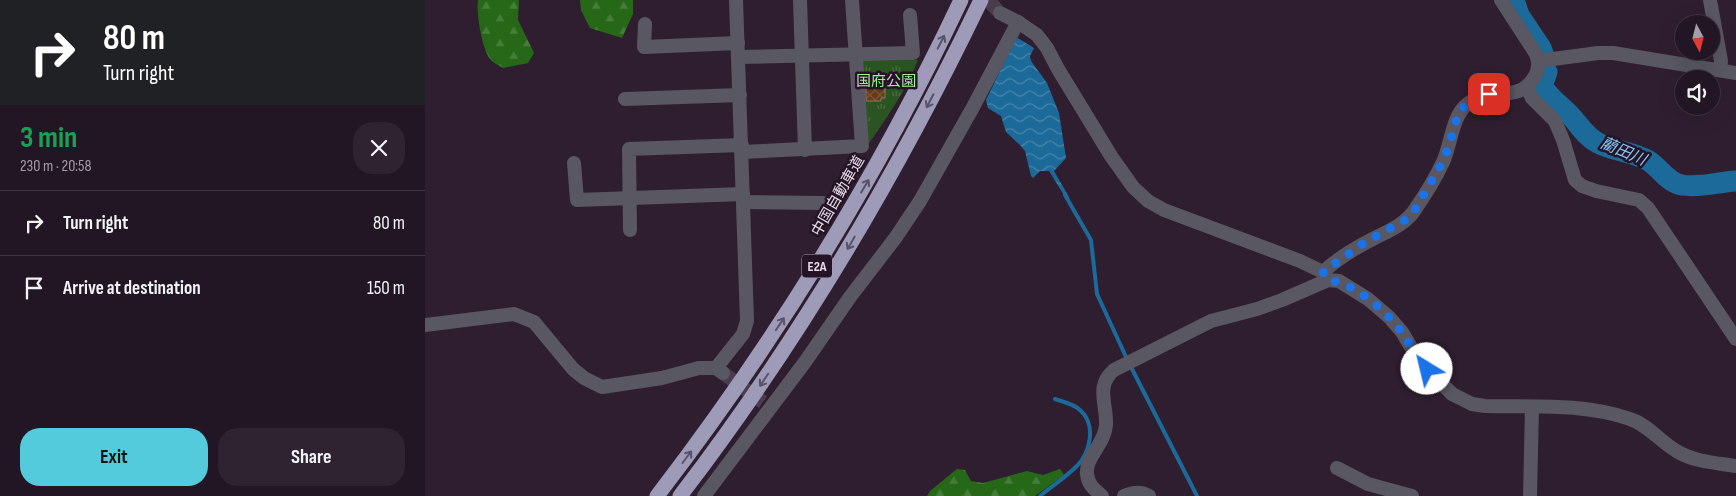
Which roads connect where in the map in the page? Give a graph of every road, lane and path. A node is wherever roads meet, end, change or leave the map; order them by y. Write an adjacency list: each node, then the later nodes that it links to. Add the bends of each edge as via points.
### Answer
1 (736, 0): 12 (street)
2 (800, 0): 14 (street)
3 (852, 0): 13 (street)
4 (961, 0): 34 (highway, 中国自動車道 / E2A, one-way to 4, via 743,380 826,252 880,159)
5 (981, 0): 35 (highway, E2A, one-way to 35, via 927,108 840,263 758,388)
6 (1501, 0): 15 (street)
7 (1710, 0): 16 (street)
8 (1000, 13): 10 (street)
9 (910, 15): 13 (street, via 913,53)
10 (1018, 22): 28 (street, via 1037,35 1047,48 1111,156 1133,187 1148,201); 36 (street, via 920,201 767,405)
11 (645, 24): 12 (street, via 644,47)
12 (738, 50): 14 (street); 19 (street)
13 (857, 54): 14 (street); 22 (street, via 862,146)
14 (802, 55): 22 (street)
15 (1538, 61): 16 (street, via 1613,53); 18 (street, via 1537,71)
16 (1720, 70): 17 (street)
17 (1736, 73)
18 (1527, 88): 28 (street, via 1475,98 1464,107 1457,117 1442,163 1410,215 1354,250); 30 (street, via 1531,98 1555,121 1575,180 1596,191 1639,200 1648,208)
19 (740, 94): 20 (street); 21 (street)
20 (625, 98)
21 (742, 148): 22 (street); 24 (street, via 629,149); 25 (street)
22 (805, 150)
23 (574, 163): 24 (street, via 577,200)
24 (629, 198): 25 (street); 27 (street)
25 (743, 198): 26 (street); 29 (street, via 747,321 743,334 720,370 699,368 662,378 602,387 573,369 534,322 514,314)
26 (823, 203)
27 (630, 230)
28 (1326, 276): 31 (street, via 1361,294 1389,317 1418,359 1463,401 1485,406); 37 (street, via 1282,300 1211,321 1113,370 1103,385 1104,437 1087,466 1088,481)
29 (425, 325)
30 (1736, 339)
31 (1532, 407): 32 (street, via 1584,409 1631,419 1681,454); 41 (street)
32 (1736, 466)
33 (1337, 468): 40 (street, via 1368,484)
34 (657, 496)
35 (680, 496)
36 (705, 496)
37 (1102, 496)
38 (1124, 496): 39 (street, via 1135,492)
39 (1149, 496)
40 (1412, 496)
41 (1530, 496)

